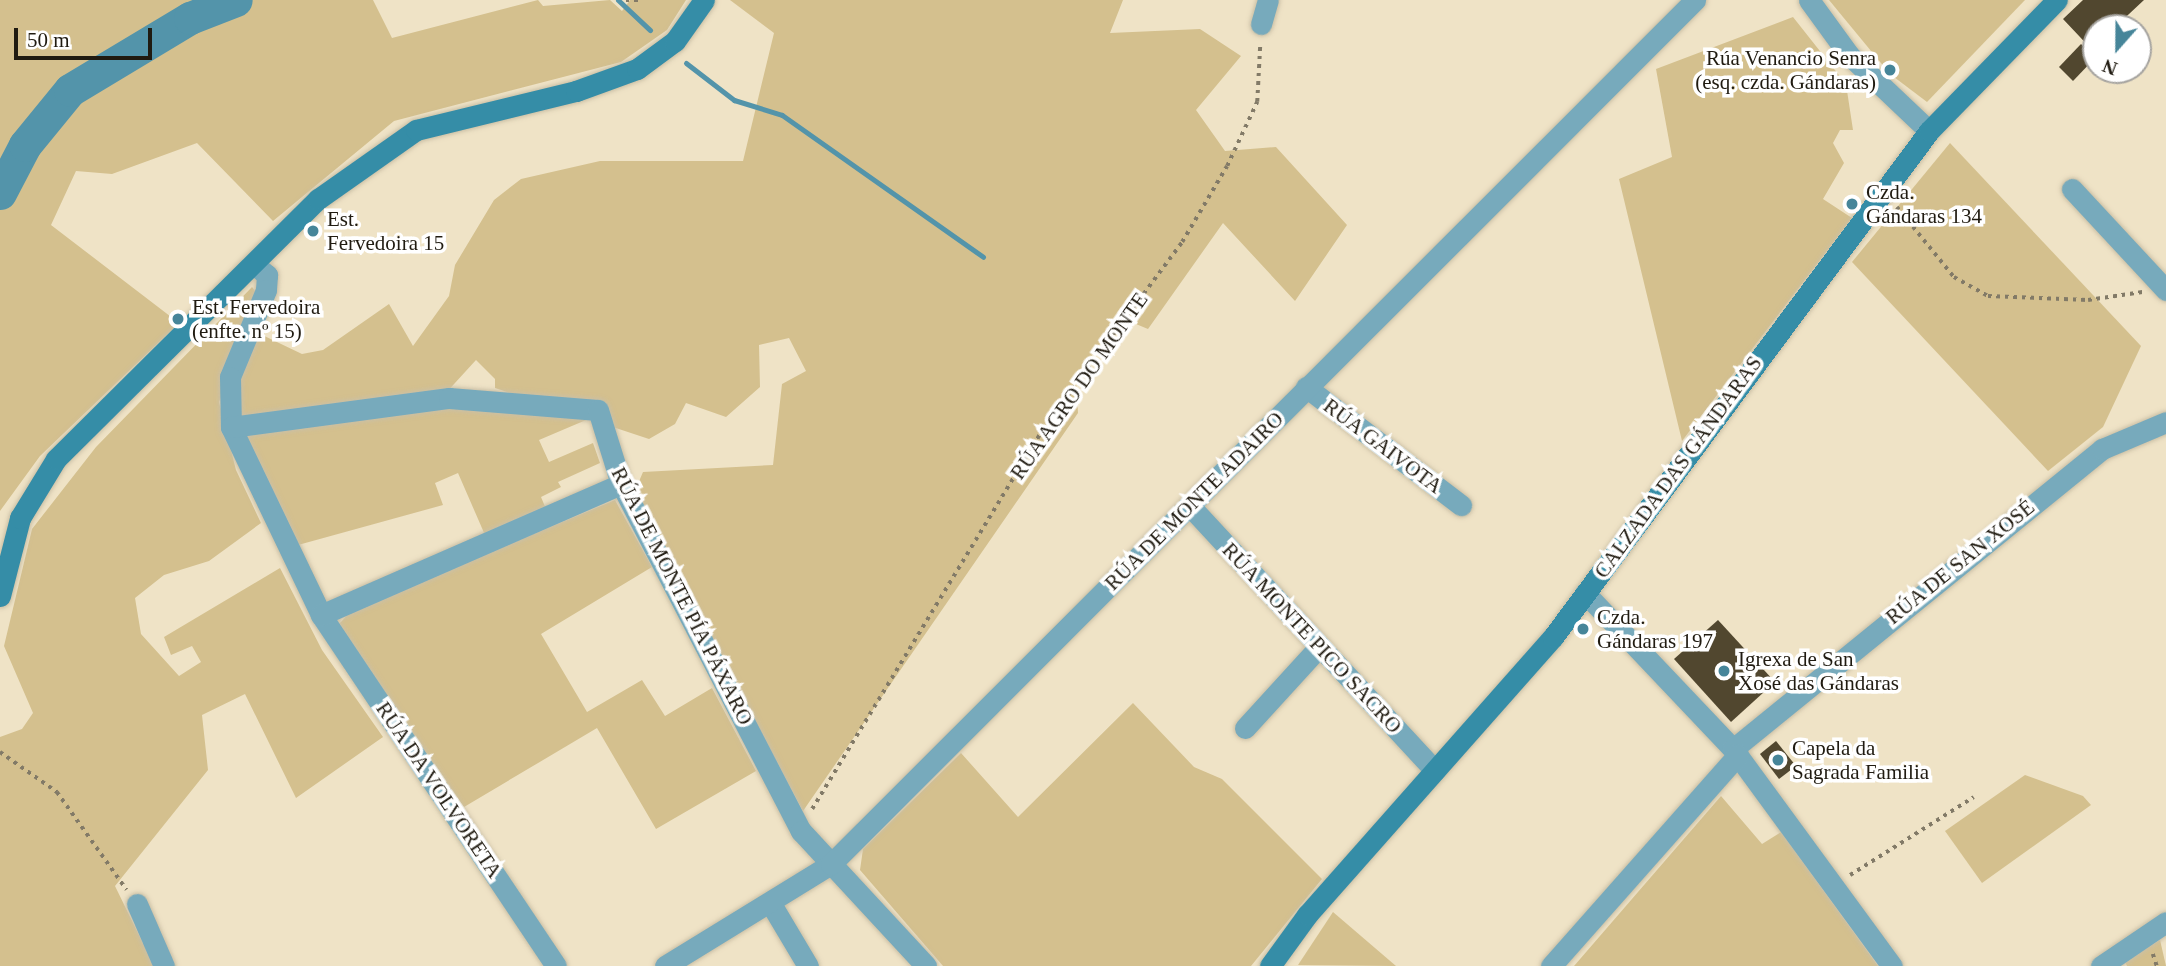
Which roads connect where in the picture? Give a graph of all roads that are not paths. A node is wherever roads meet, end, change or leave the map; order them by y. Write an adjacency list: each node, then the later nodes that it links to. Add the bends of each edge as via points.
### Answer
1 (704, 0): 9 (main road, via 675,41 637,69 576,92 455,116 384,149 318,199)
2 (1268, 0): 6 (street)
3 (1695, 0): 11 (street, RÚA DE MONTE ADAIRO)
4 (1809, 0): 7 (street, via 1849,55)
5 (2057, 0): 7 (main road, CALZADA DAS GÁNDARAS)
6 (1261, 24)
7 (1929, 131): 17 (main road, CALZADA DAS GÁNDARAS)
8 (2072, 189): 10 (street)
9 (255, 265): 13 (street, RÚA DA VOLVORETA, via 267,275 266,290 230,377); 18 (main road, via 41,478 10,544)
10 (2162, 286)
11 (1306, 387): 15 (street, RÚA DE MONTE ADAIRO); 16 (street, RÚA GAIVOTA)
12 (2166, 422): 22 (street, RÚA DE SAN XOSÉ, via 2102,449)
13 (231, 427): 14 (street, RÚA DE MONTE PÍA PÁXARO, via 449,398 598,410); 19 (street, RÚA DA VOLVORETA)
14 (621, 484): 19 (street); 24 (street, RÚA DE MONTE PÍA PÁXARO, via 801,831)
15 (1189, 505): 20 (street, RÚA MONTE PICO SACRO); 24 (street, RÚA DE MONTE ADAIRO)
16 (1461, 505)
17 (1585, 593): 22 (street); 23 (main road, CALZADA DAS GÁNDARAS)
18 (0, 596)
19 (321, 615): 29 (street, RÚA DA VOLVORETA)
20 (1319, 647): 21 (street); 23 (street, RÚA MONTE PICO SACRO)
21 (1245, 728)
22 (1736, 752): 34 (street, RÚA DE SAN XOSÉ); 35 (street)
23 (1435, 771): 33 (main road, CALZADA DAS GÁNDARAS)
24 (831, 864): 26 (street, RÚA DE MONTE ADAIRO); 32 (street, RÚA DE MONTE PÍA PÁXARO)
25 (137, 904): 28 (street)
26 (771, 904): 30 (street, RÚA DE MONTE ADAIRO); 31 (street)
27 (2166, 922): 36 (street)
28 (164, 966)
29 (556, 966)
30 (665, 966)
31 (808, 966)
32 (926, 966)
33 (1270, 966)
34 (1551, 966)
35 (1892, 966)
36 (2101, 966)

